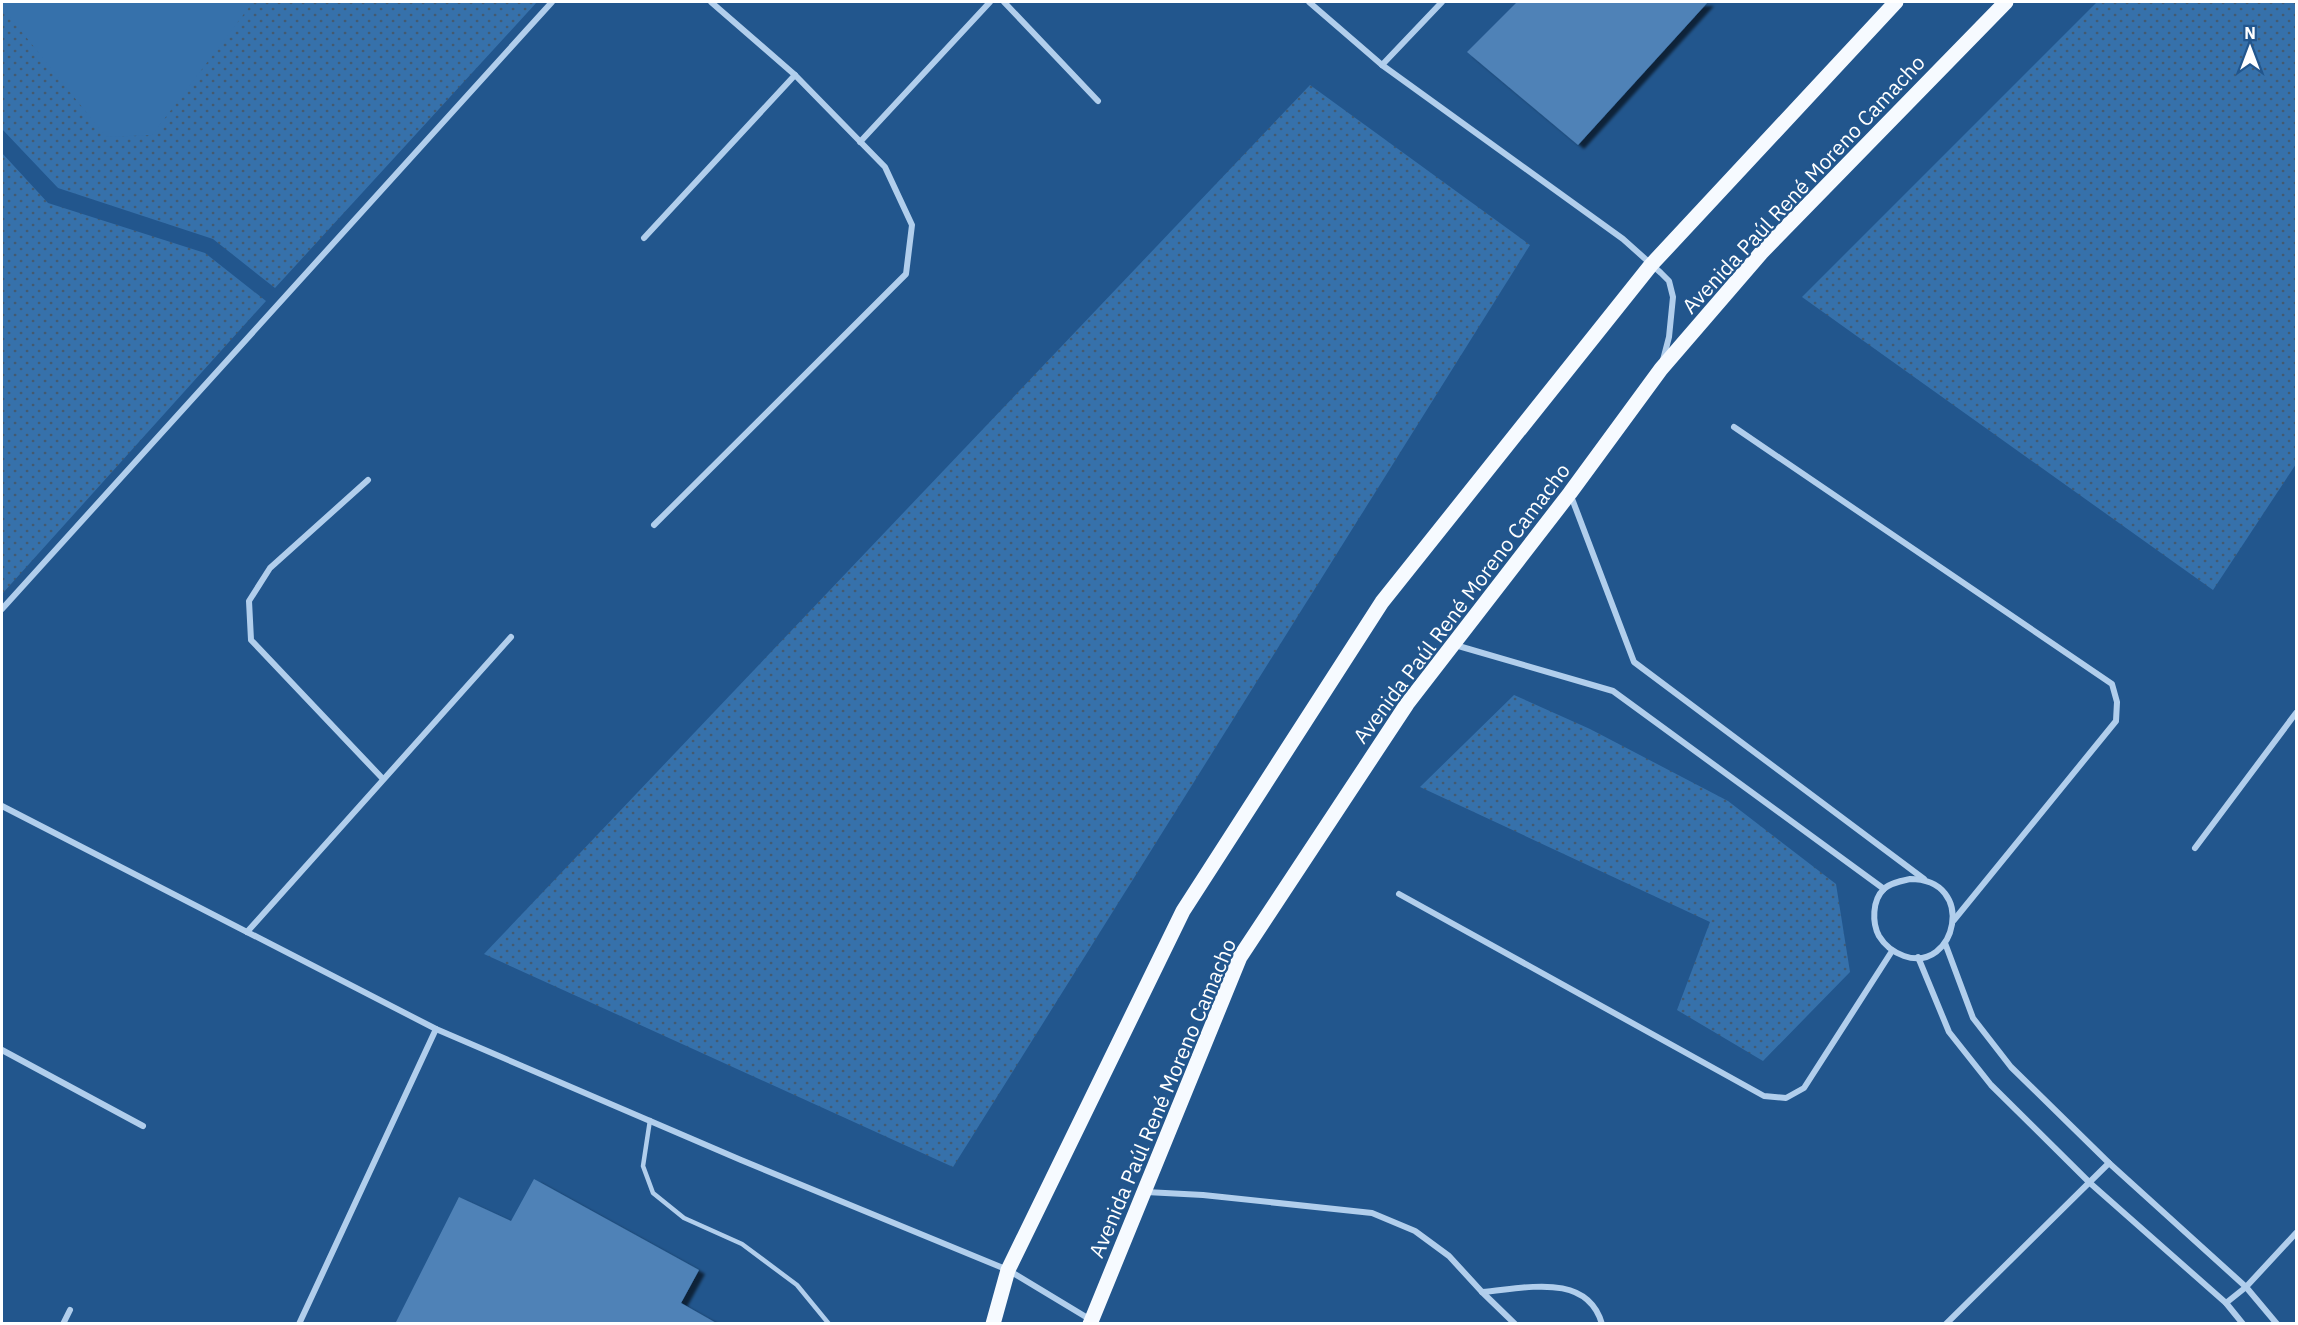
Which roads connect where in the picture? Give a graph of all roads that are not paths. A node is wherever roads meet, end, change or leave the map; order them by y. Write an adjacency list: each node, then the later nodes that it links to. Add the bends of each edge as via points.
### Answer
1 (552, 2): 20 (street)
2 (711, 2): 10 (street)
3 (990, 2): 12 (street)
4 (1004, 2): 11 (street)
5 (1309, 2): 9 (street)
6 (1442, 2): 9 (street)
7 (1896, 2): 14 (main road)
8 (2006, 2): 15 (main road, Avenida Paúl René Moreno Camacho, via 1761,253)
9 (1382, 65): 14 (street, via 1623,239)
10 (795, 75): 12 (street); 13 (street)
11 (1098, 101)
12 (860, 142): 19 (street, via 885,167 912,225 906,274)
13 (644, 238)
14 (1651, 265): 15 (street, via 1669,281 1673,297); 43 (main road, via 1382,602 1183,911)
15 (1661, 369): 18 (main road, Avenida Paúl René Moreno Camacho)
16 (1734, 427): 30 (street, via 2112,684 2117,702 2116,721)
17 (368, 480): 24 (street, via 270,568 249,600 251,640)
18 (1570, 493): 22 (main road, Avenida Paúl René Moreno Camacho); 27 (street, via 1634,662)
19 (654, 525)
20 (2, 609)
21 (511, 637): 24 (street)
22 (1452, 645): 28 (street, via 1613,691); 41 (main road, Avenida Paúl René Moreno Camacho, via 1407,704 1240,957)
23 (2296, 713): 26 (street)
24 (384, 779): 31 (street)
25 (2, 807): 31 (street)
26 (2195, 848)
27 (1923, 879): 28 (street, via 1896,882); 30 (street, via 1946,894)
28 (1884, 889): 33 (street, via 1876,902 1875,930)
29 (1399, 894): 33 (street, via 1764,1096 1786,1098 1804,1088)
30 (1954, 920): 32 (street)
31 (247, 932): 35 (street)
32 (1945, 943): 34 (street, via 1934,953); 39 (street, via 1973,1018 2011,1067)
33 (1893, 951): 34 (street)
34 (1918, 957): 40 (street, via 1949,1032 1991,1085)
35 (436, 1029): 37 (street); 49 (street)
36 (2, 1050): 38 (street)
37 (650, 1120): 43 (street); 50 (lane, via 643,1166 653,1193 684,1218 742,1244 797,1285)
38 (142, 1126)
39 (2109, 1162): 40 (street); 44 (street)
40 (2090, 1183): 46 (street); 55 (street)
41 (1143, 1192): 45 (street, via 1372,1213 1414,1231 1449,1256); 52 (main road, Avenida Paúl René Moreno Camacho)
42 (2296, 1233): 44 (street)
43 (1008, 1270): 51 (main road); 52 (street)
44 (2246, 1287): 46 (street); 57 (street)
45 (1482, 1292): 53 (street); 54 (street, via 1558,1286 1581,1293 1598,1311)
46 (2226, 1303): 56 (street)
47 (70, 1310): 48 (street)
48 (63, 1323)
49 (299, 1323)
50 (829, 1323)
51 (993, 1323)
52 (1093, 1323)
53 (1515, 1323)
54 (1602, 1323)
55 (1946, 1323)
56 (2243, 1323)
57 (2277, 1323)

